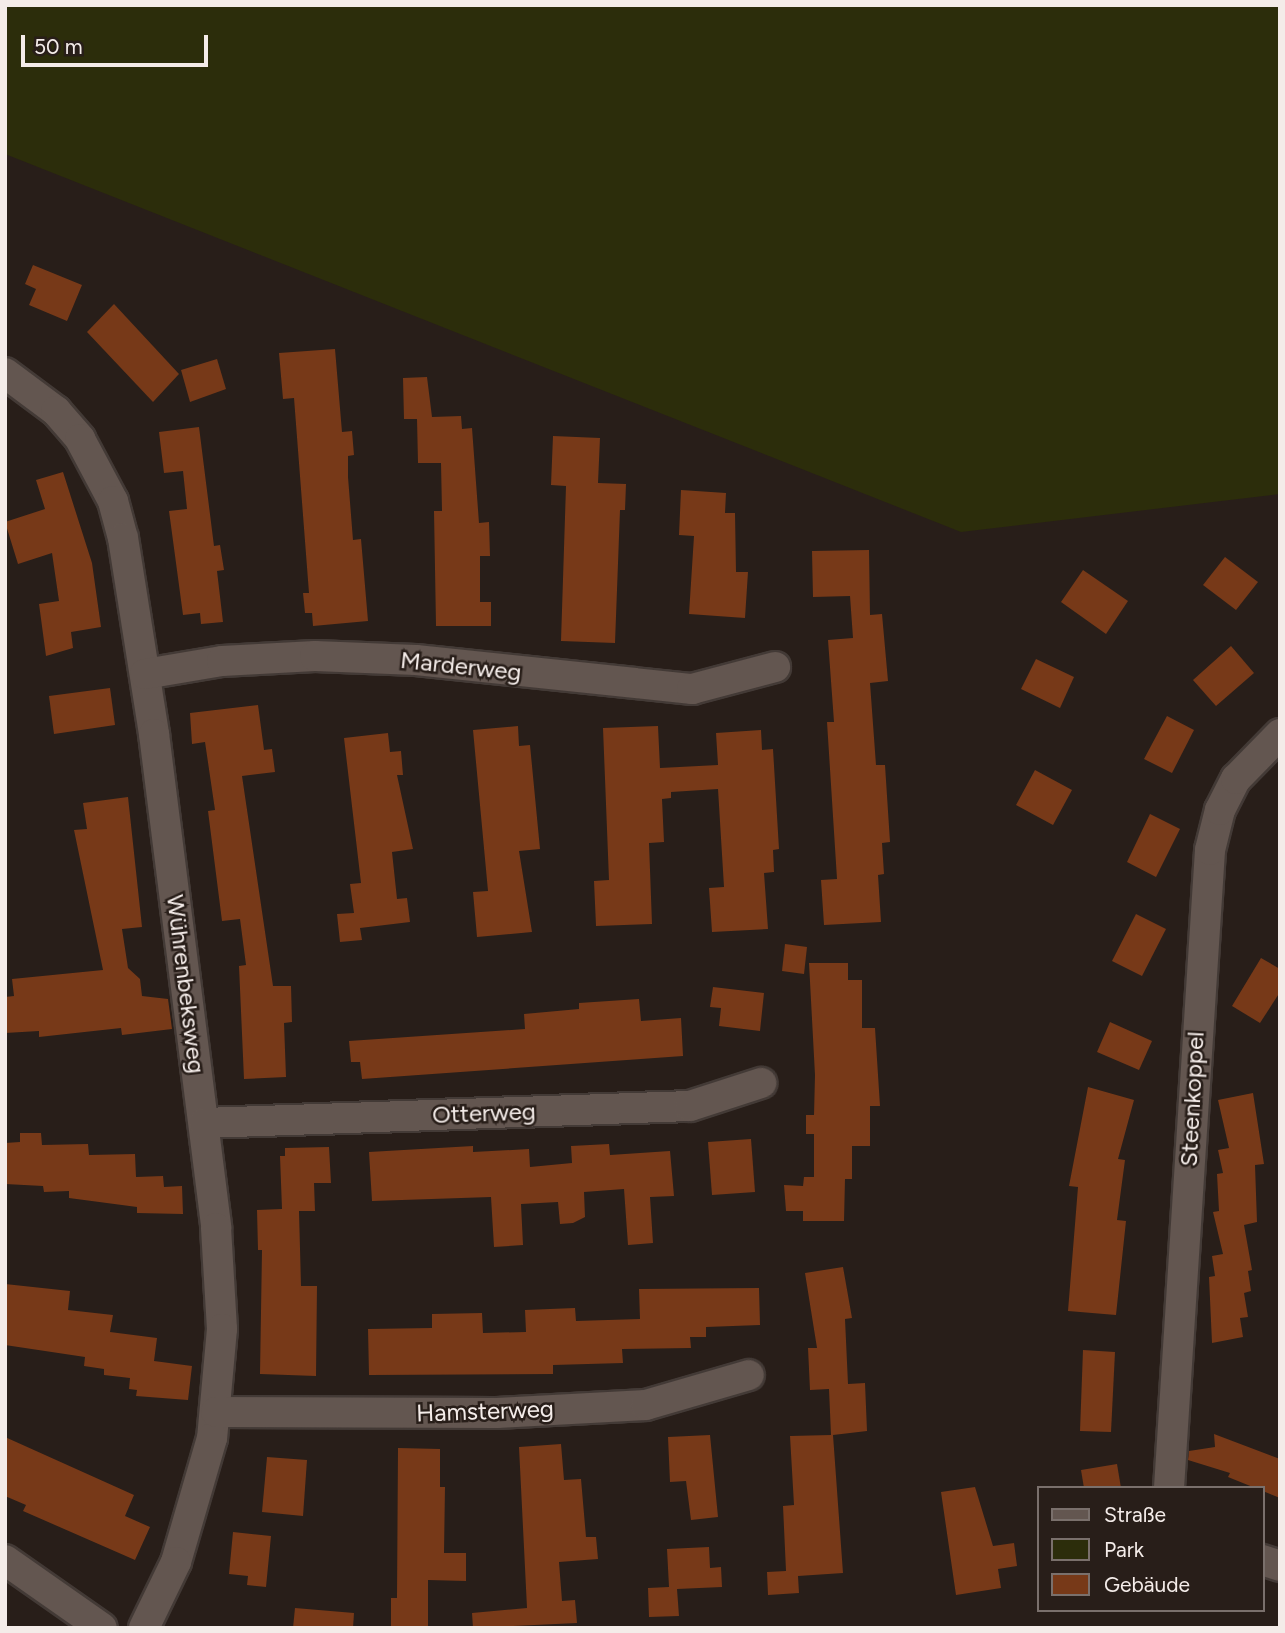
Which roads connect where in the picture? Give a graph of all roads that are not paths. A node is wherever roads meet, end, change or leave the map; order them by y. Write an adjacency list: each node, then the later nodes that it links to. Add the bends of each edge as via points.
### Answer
1 (5, 373): 3 (street, Wührenbeksweg, via 56,411 80,439 109,491 123,538)
2 (775, 667): 3 (street, Marderweg, via 692,689 416,660 315,656 222,661)
3 (145, 674): 6 (street, Wührenbeksweg)
4 (1280, 734): 9 (street, Steenkoppel, via 1236,779 1220,810 1210,849)
5 (761, 1083): 6 (street, Otterweg, via 690,1106)
6 (204, 1122): 8 (street, Wührenbeksweg, via 220,1278)
7 (749, 1375): 8 (street, Hamsterweg, via 646,1405 498,1413)
8 (216, 1412): 12 (street, Wührenbeksweg, via 196,1506 176,1562)
9 (1170, 1486)
10 (5, 1560): 11 (street)
11 (102, 1628)
12 (144, 1628)

